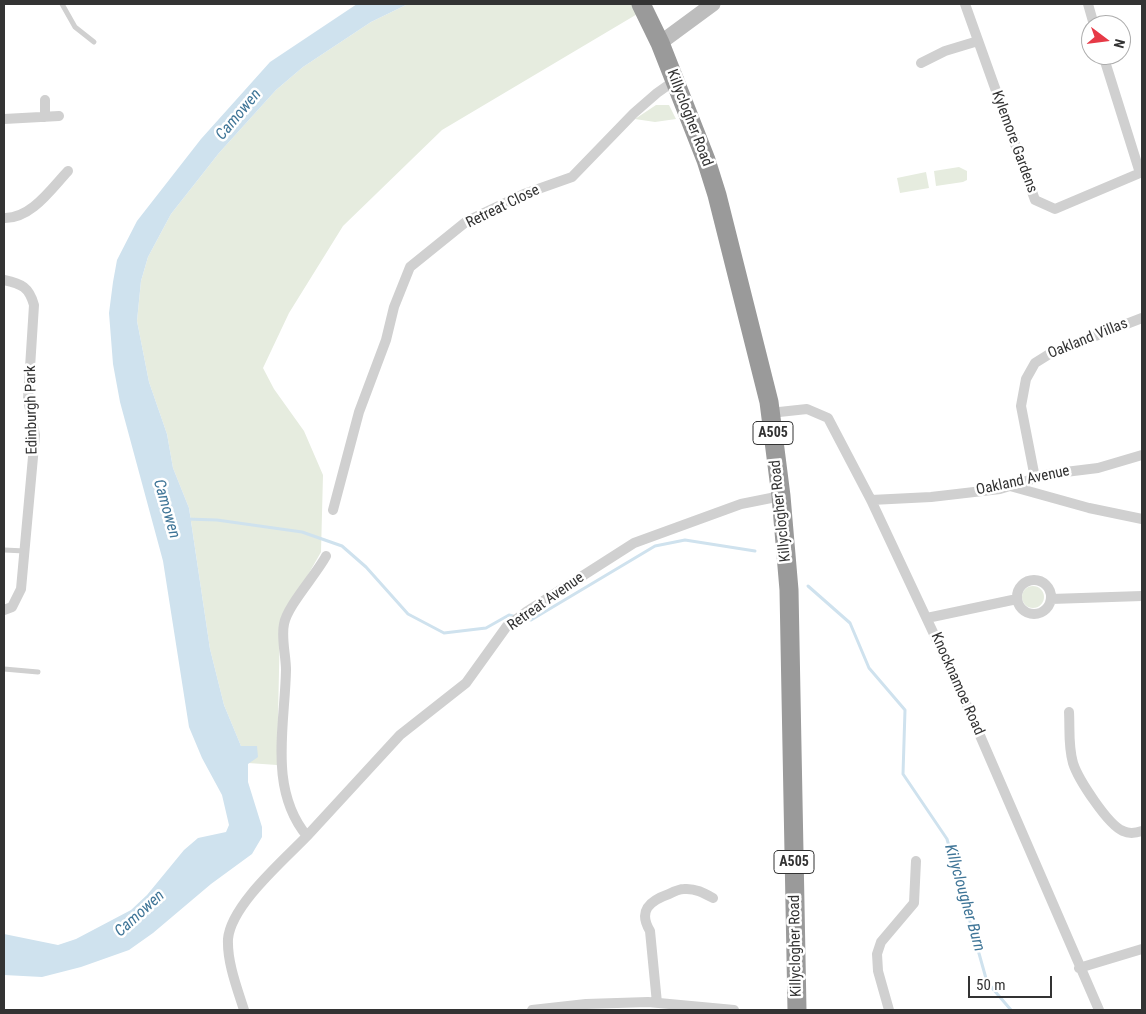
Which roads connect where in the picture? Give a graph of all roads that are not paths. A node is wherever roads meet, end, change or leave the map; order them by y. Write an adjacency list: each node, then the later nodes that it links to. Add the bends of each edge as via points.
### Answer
1 (62, 4): 6 (lane, via 74,26)
2 (641, 4): 7 (highway, Killyclogher Road / A505)
3 (713, 4): 7 (street)
4 (965, 4): 5 (street, Kylemore Gardens)
5 (978, 41): 8 (street, via 945,51); 16 (street, Kylemore Gardens, via 1035,200 1055,209)
6 (94, 42)
7 (660, 43): 10 (highway, Killyclogher Road / A505)
8 (921, 64)
9 (1105, 65): 16 (street, Kylemore Gardens)
10 (674, 81): 20 (highway, Killyclogher Road / A505, via 717,195); 26 (street, Retreat Close, via 634,113 572,177 524,194 468,221 410,267 359,412)
11 (45, 100): 12 (street)
12 (45, 116): 13 (street); 14 (street)
13 (59, 116)
14 (4, 118)
15 (68, 171): 17 (street, via 26,213)
16 (1141, 172)
17 (4, 218)
18 (4, 280): 29 (street, Edinburgh Park, via 18,283 30,292 34,305 28,399 35,435)
19 (1142, 318): 22 (street, Oakland Villas, via 1035,362 1026,379 1021,406)
20 (770, 414): 24 (highway, Killyclogher Road / A505); 25 (street, Knocknamoe Road, via 807,409 828,418)
21 (1142, 455): 22 (street, Oakland Avenue, via 1098,468)
22 (1035, 478): 23 (street, Oakland Avenue)
23 (1010, 486): 25 (street, Oakland Avenue, via 931,497); 27 (street)
24 (781, 496): 40 (street, Retreat Avenue, via 741,504 634,543 526,612 507,626 466,683 400,735); 50 (highway, Killyclogher Road / A505, via 789,590)
25 (871, 500): 35 (street, Knocknamoe Road)
26 (333, 510)
27 (1142, 519)
28 (4, 550): 29 (lane)
29 (25, 551): 34 (street, Edinburgh Park, via 21,589 12,607)
30 (326, 556): 40 (street, via 284,624 284,791 298,826)
31 (1142, 596): 33 (street)
32 (1017, 599): 33 (street, via 1019,606 1031,613 1044,610); 33 (street, via 1022,584 1029,580 1045,584); 35 (street)
33 (1051, 599)
34 (4, 610)
35 (927, 618): 44 (street, Knocknamoe Road)
36 (4, 669): 37 (lane)
37 (38, 672)
38 (1069, 712): 39 (street, via 1070,748 1082,780 1112,824 1123,831)
39 (1142, 831)
40 (307, 836): 47 (street, Retreat Avenue, via 236,915 228,938 232,970)
41 (916, 861): 51 (street, via 914,904 881,942 877,954 878,971)
42 (714, 898): 45 (street, via 702,892 682,889 657,898 646,909 644,922 650,932)
43 (1142, 949): 44 (street)
44 (1079, 968): 52 (street, Knocknamoe Road)
45 (657, 1003): 46 (street); 49 (street)
46 (627, 1006): 48 (street, via 586,1004)
47 (244, 1010)
48 (532, 1010)
49 (734, 1010)
50 (797, 1010)
51 (890, 1010)
52 (1099, 1010)

